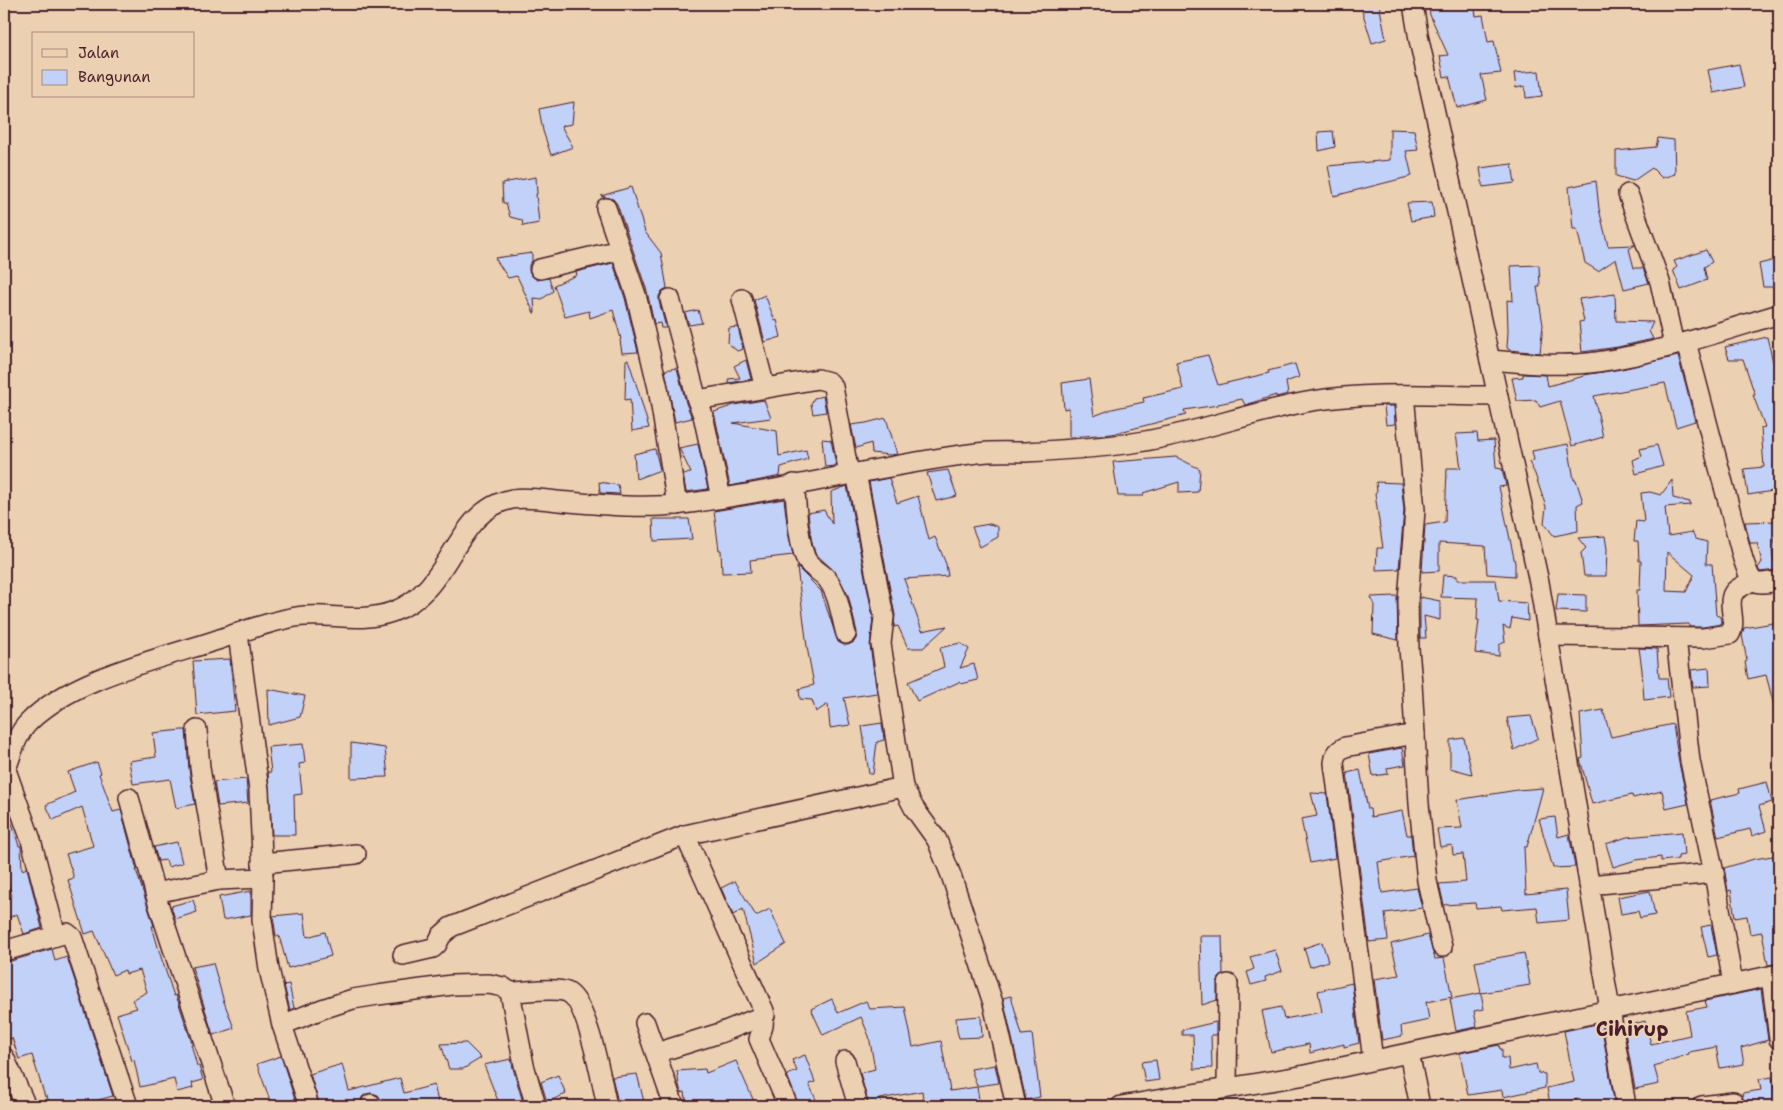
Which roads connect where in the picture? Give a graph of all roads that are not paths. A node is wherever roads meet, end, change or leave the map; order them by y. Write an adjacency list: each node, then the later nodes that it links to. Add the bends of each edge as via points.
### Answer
1 (1413, 4): 10 (street)
2 (1628, 194): 9 (street)
3 (606, 208): 4 (street)
4 (620, 250): 5 (street); 18 (street, via 636,295 658,388)
5 (540, 269)
6 (742, 299): 11 (street)
7 (670, 300): 14 (street)
8 (1778, 320): 9 (street)
9 (1680, 343): 10 (street, via 1596,362 1539,364); 19 (street, via 1743,559)
10 (1490, 360): 13 (street)
11 (765, 388): 14 (street); 15 (street, via 818,379 829,382 833,387)
12 (1404, 395): 13 (street); 15 (street, via 1318,400 1138,442 978,453); 26 (street, via 1416,510 1408,601)
13 (1498, 396): 23 (street)
14 (697, 400): 17 (street)
15 (853, 474): 16 (street); 28 (street, via 884,617 881,644)
16 (794, 484): 17 (street); 22 (street, via 805,558 827,578 833,589)
17 (721, 498): 18 (street)
18 (677, 505): 21 (street, via 522,498 498,503 483,511 468,527 432,583 414,601 394,611 364,619 303,616 273,621)
19 (1752, 580): 20 (street, via 1760,584); 24 (street, via 1733,595 1730,634)
20 (1779, 581)
21 (238, 634): 27 (street, via 126,668 63,696 40,711 23,728); 32 (street, via 259,790)
22 (846, 634)
23 (1548, 636): 24 (street); 35 (street)
24 (1676, 638): 33 (street, via 1690,761)
25 (197, 730): 34 (street, via 200,768)
26 (1415, 734): 38 (street, via 1427,881); 52 (street, via 1345,747 1339,750 1334,763)
27 (5, 772): 37 (street, via 31,840)
28 (903, 787): 30 (street); 66 (street, via 937,840 951,875 993,1003)
29 (129, 798): 36 (street)
30 (685, 834): 40 (street, via 451,927 433,948); 46 (street)
31 (356, 854): 32 (street)
32 (263, 870): 34 (street); 48 (street, via 262,920)
33 (1714, 873): 35 (street); 43 (street)
34 (219, 880): 36 (street)
35 (1590, 885): 45 (street)
36 (156, 893): 59 (street)
37 (56, 936): 39 (street); 58 (street, via 67,933 72,937)
38 (1442, 947)
39 (4, 951)
40 (403, 955)
41 (1775, 975): 43 (street); 49 (street)
42 (1228, 984): 55 (street)
43 (1734, 984): 45 (street)
44 (510, 992): 48 (street, via 503,987 480,984 378,995 330,1006); 61 (street, via 524,1065); 62 (street, via 560,990 569,993 578,1003 589,1030)
45 (1610, 1010): 51 (street); 69 (street)
46 (765, 1015): 50 (street); 64 (street, via 760,1039)
47 (645, 1023): 50 (street)
48 (282, 1025): 60 (street)
49 (1779, 1038)
50 (656, 1053): 63 (street)
51 (1408, 1053): 52 (street); 68 (street)
52 (1373, 1060): 55 (street)
53 (5, 1061): 57 (street)
54 (845, 1062): 65 (street)
55 (1227, 1088): 67 (street)
56 (1733, 1102): 70 (street)
57 (26, 1106)
58 (128, 1106)
59 (225, 1106)
60 (309, 1106)
61 (536, 1106)
62 (607, 1106)
63 (674, 1106)
64 (788, 1106)
65 (858, 1106)
66 (1016, 1106)
67 (1121, 1106)
68 (1420, 1106)
69 (1626, 1106)
70 (1702, 1106)

